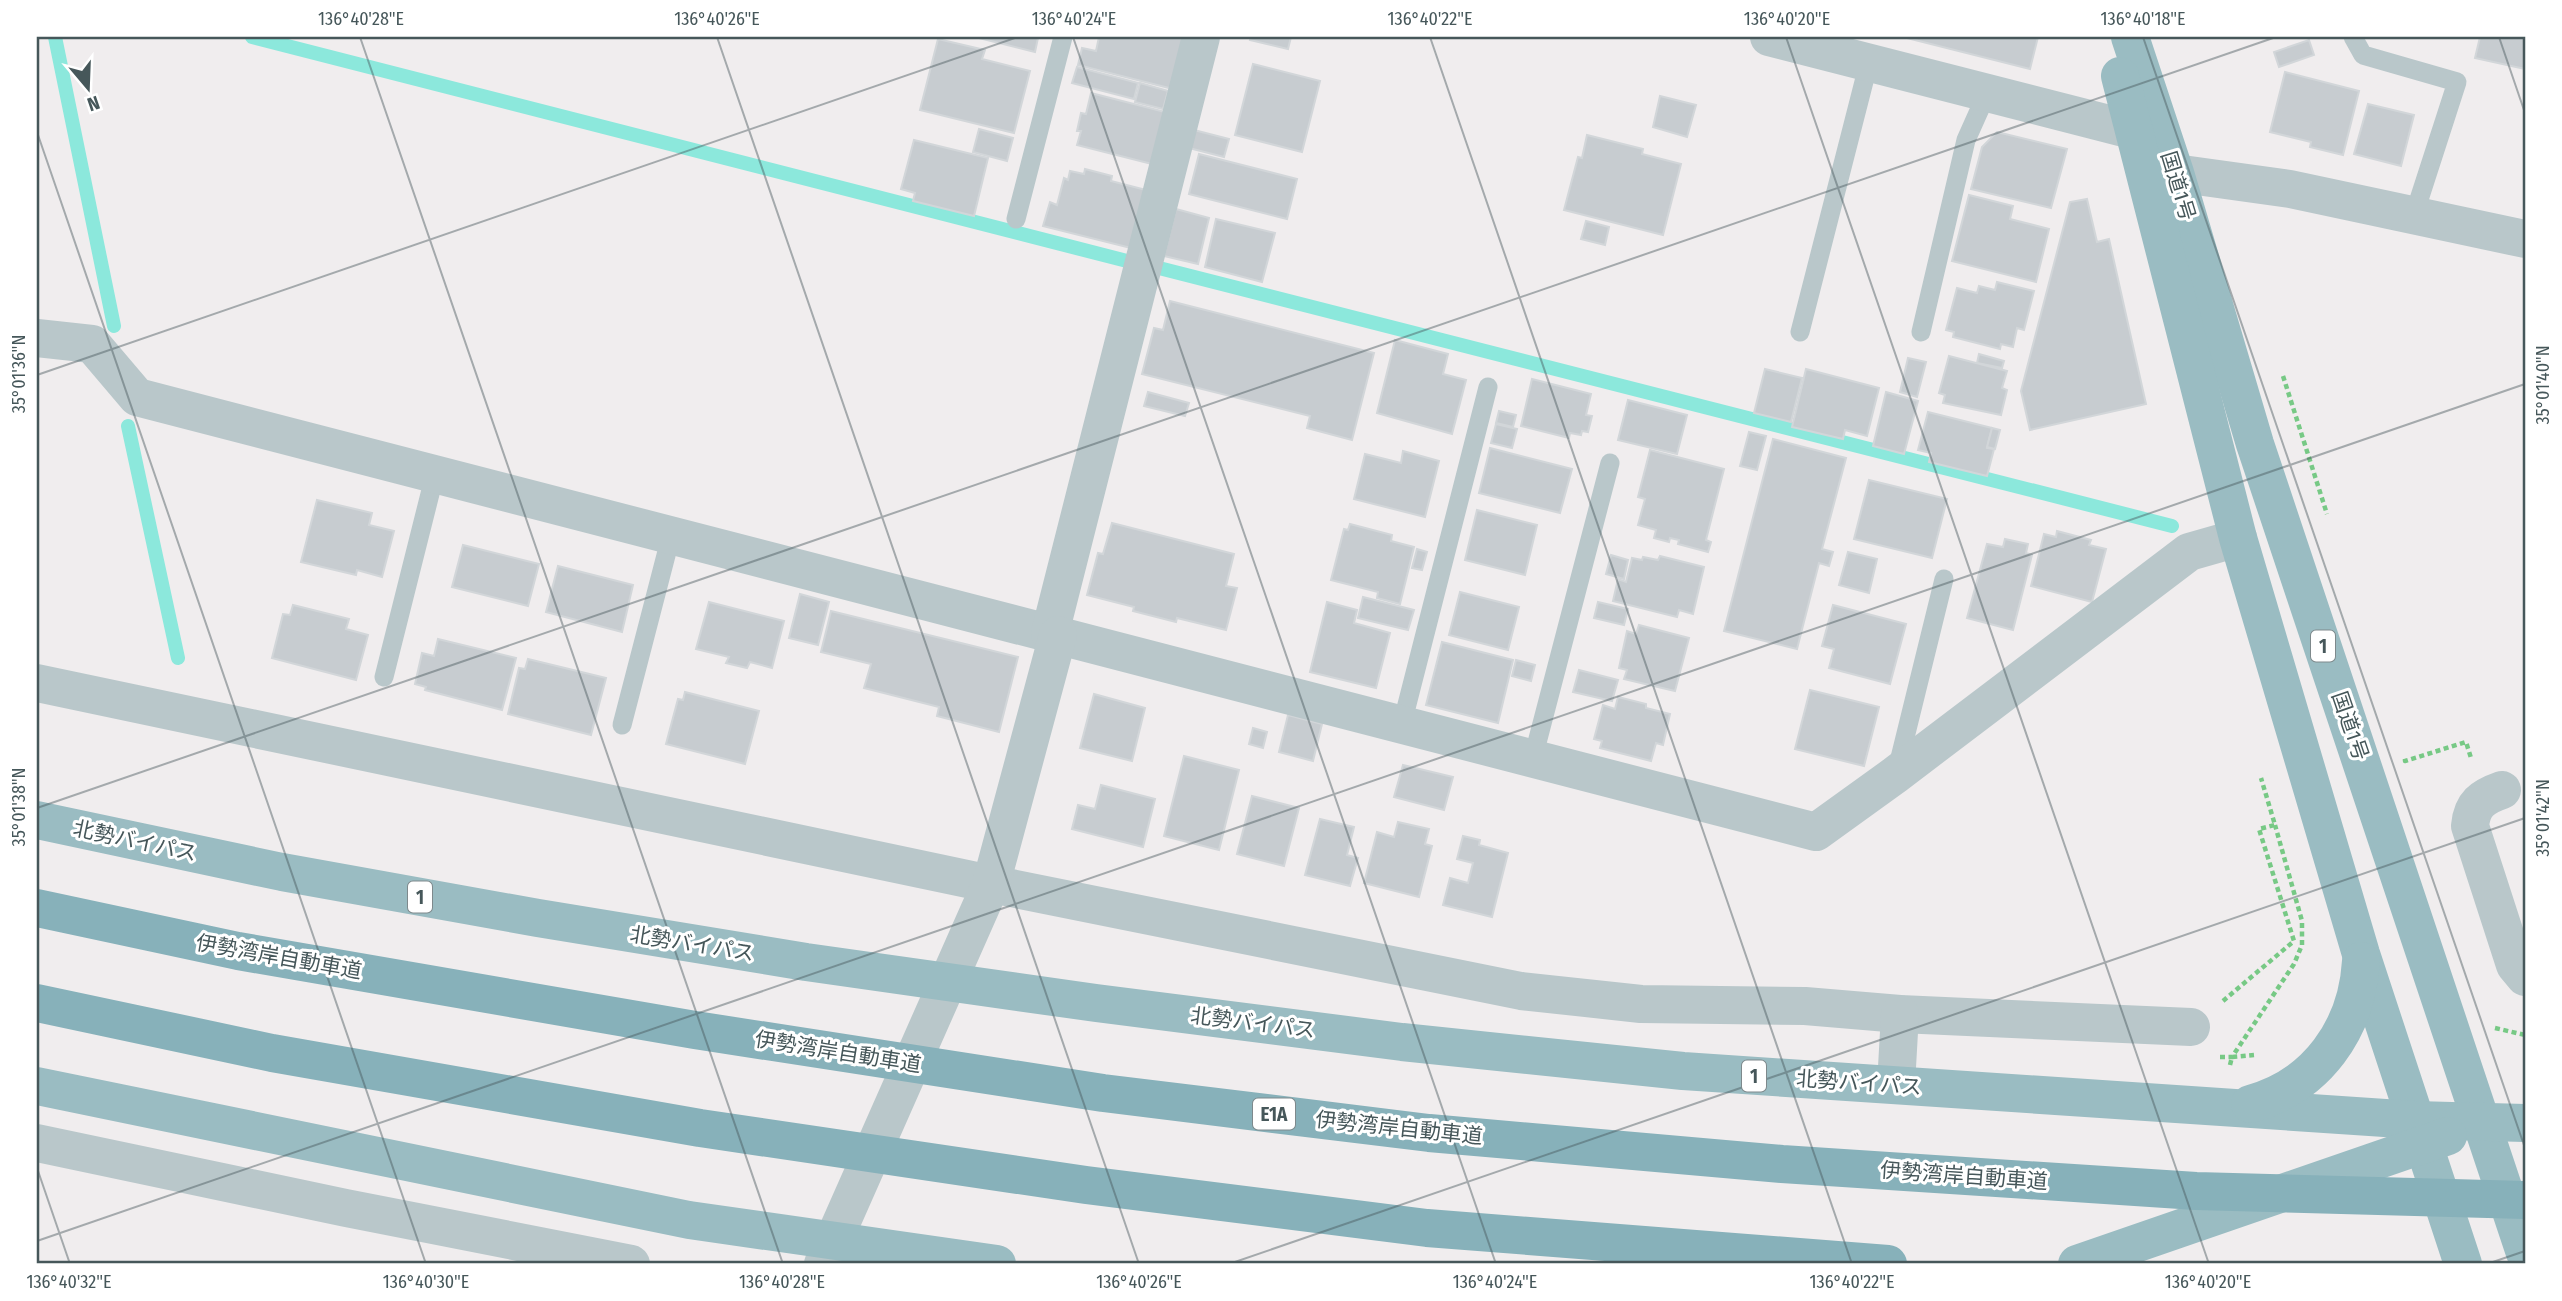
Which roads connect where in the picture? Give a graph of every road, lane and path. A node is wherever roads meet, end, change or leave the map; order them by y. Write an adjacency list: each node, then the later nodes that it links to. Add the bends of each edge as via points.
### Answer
1 (1063, 37): 12 (lane)
2 (1200, 37): 25 (street)
3 (1769, 37): 7 (street)
4 (2111, 37): 9 (highway, 国道1号)
5 (2130, 37): 10 (highway, 国道1号 / 1)
6 (2353, 37): 11 (lane, via 2362,55 2457,82)
7 (1869, 62): 8 (street); 14 (lane)
8 (1987, 93): 9 (street); 15 (lane, via 1966,140)
9 (2132, 130): 23 (highway, 国道1号)
10 (2175, 173): 11 (street, via 2290,189); 48 (highway, 国道1号 / 1, via 2255,444)
11 (2414, 215): 13 (street)
12 (1016, 219)
13 (2525, 239)
14 (1800, 332)
15 (1921, 332)
16 (37, 338): 20 (street, via 92,344 137,397)
17 (2280, 369): 21 (path)
18 (1489, 387): 28 (lane)
19 (1610, 463): 31 (lane)
20 (435, 474): 22 (street); 26 (lane)
21 (2330, 526)
22 (671, 536): 25 (street); 29 (lane)
23 (2238, 538): 33 (street, via 2189,552); 39 (highway, 国道1号)
24 (1944, 579): 33 (lane)
25 (1054, 634): 28 (street); 37 (street)
26 (384, 677)
27 (37, 683): 37 (street)
28 (1402, 724): 31 (street)
29 (622, 725)
30 (2401, 748): 34 (path, via 2405,761 2466,742)
31 (1533, 758): 33 (street, via 1816,832)
32 (2260, 773): 36 (path)
33 (1895, 775)
34 (2493, 794): 40 (street, via 2471,811 2470,826 2515,965)
35 (37, 820): 45 (highway, 北勢バイパス / 1, via 282,872 806,962 1388,1041 1683,1071)
36 (2275, 825): 43 (path, via 2259,829 2294,941); 44 (path, via 2302,921 2302,945)
37 (991, 884): 42 (street, via 1521,991 1641,1004 1805,1006); 56 (street)
38 (37, 908): 52 (highway, 伊勢湾岸自動車道 / E1A, via 239,951 695,1030 1103,1093 1415,1131 1782,1164 2196,1191)
39 (2361, 954): 47 (highway, via 2359,985 2349,1016 2320,1063 2299,1084); 50 (highway, 国道1号)
40 (2525, 978)
41 (37, 1003): 57 (highway, via 272,1053 686,1126 1086,1185 1427,1228)
42 (1900, 1014): 43 (street); 45 (street)
43 (2206, 1015)
44 (2232, 1057)
45 (1896, 1085): 47 (highway, 北勢バイパス / 1)
46 (37, 1086): 54 (highway, via 689,1220)
47 (2238, 1108): 50 (highway, 北勢バイパス / 1)
48 (2483, 1123): 49 (highway, 北勢バイパス / 1); 50 (highway, 北勢バイパス / 1); 53 (highway, 国道1号 / 1)
49 (2525, 1123)
50 (2420, 1132): 58 (highway, 北勢バイパス / 1); 59 (highway, 国道1号)
51 (37, 1143): 55 (street)
52 (2525, 1200)
53 (2525, 1253)
54 (982, 1263)
55 (631, 1264)
56 (823, 1264)
57 (1888, 1264)
58 (2077, 1264)
59 (2463, 1264)

